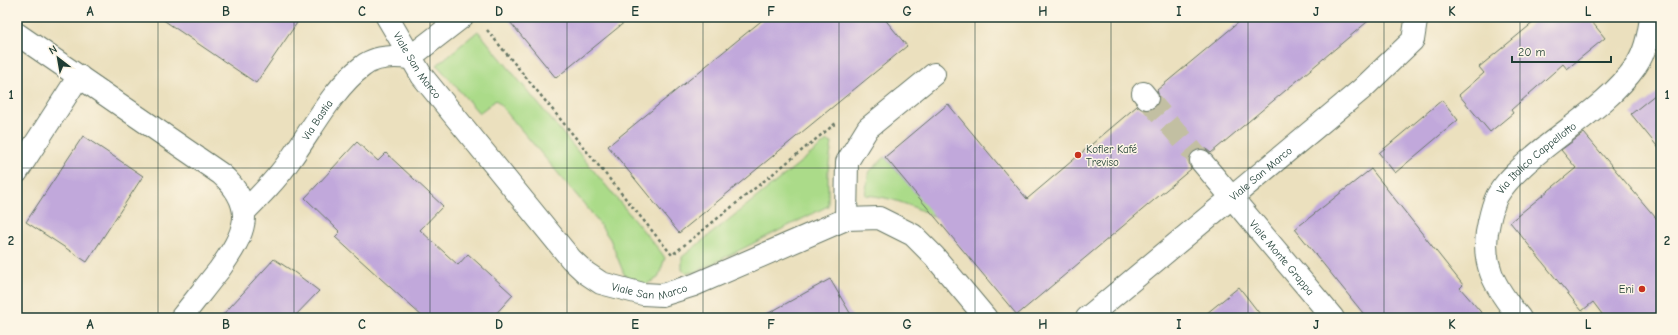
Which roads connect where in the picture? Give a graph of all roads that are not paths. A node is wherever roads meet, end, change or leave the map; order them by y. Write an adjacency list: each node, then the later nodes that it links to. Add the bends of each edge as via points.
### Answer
1 (387, 17): 6 (street, Viale San Marco)
2 (462, 17): 6 (street)
3 (1415, 17): 11 (street, Viale San Marco, via 1413,40 1362,89)
4 (1651, 17): 18 (street, Via Italico Cappellotto, via 1648,41 1637,65 1618,88 1531,158 1506,182 1497,196 1487,229 1488,266 1494,283)
5 (17, 34): 8 (street)
6 (409, 58): 12 (street, Via Bastia, via 394,56 378,59 364,65 349,78 290,161); 13 (street, Viale San Marco, via 571,259 601,283 642,294 662,295 694,285)
7 (934, 74): 13 (street, via 868,128 848,162)
8 (79, 76): 10 (street); 12 (street, via 221,174 237,190)
9 (1201, 161): 11 (street, Viale Monte Grappa)
10 (17, 172)
11 (1232, 197): 16 (street, Viale San Marco); 17 (street, Viale Monte Grappa)
12 (244, 212): 14 (street, via 239,240)
13 (846, 219): 15 (street, Viale San Marco, via 879,218 913,235)
14 (181, 318)
15 (986, 318)
16 (1087, 318)
17 (1332, 318)
18 (1520, 318)

